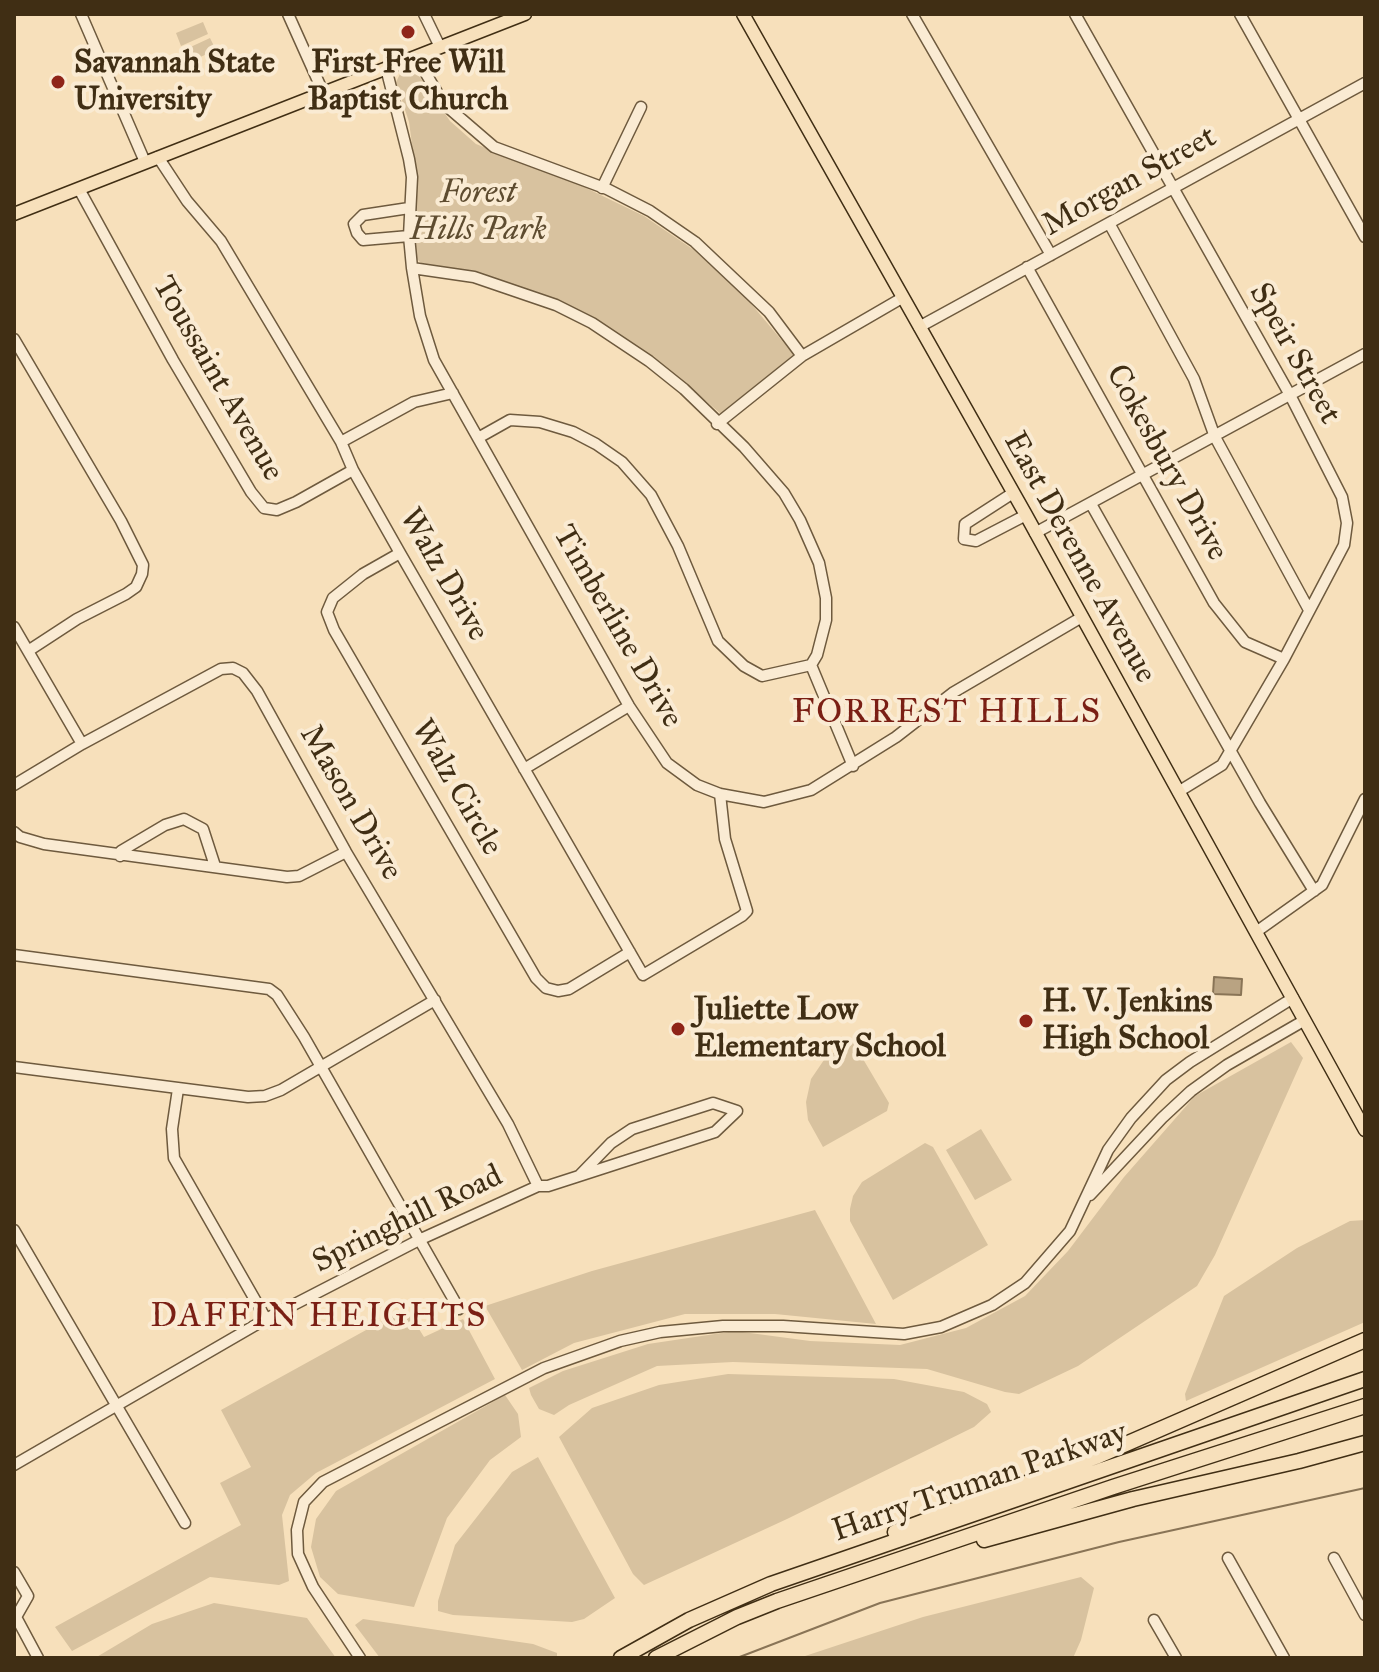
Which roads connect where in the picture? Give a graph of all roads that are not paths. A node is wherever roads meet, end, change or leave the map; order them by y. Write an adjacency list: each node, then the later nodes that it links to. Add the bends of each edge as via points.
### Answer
1 (81, 14): 16 (street, Walz Drive)
2 (288, 14): 13 (street)
3 (424, 14): 9 (street)
4 (743, 14): 28 (main road, East Derenne Avenue)
5 (912, 14): 25 (street)
6 (1075, 14): 19 (street, Speir Street)
7 (1240, 14): 15 (street)
8 (518, 15): 9 (main road)
9 (440, 47): 10 (main road)
10 (413, 58): 11 (main road); 17 (street, via 444,104 494,147)
11 (386, 68): 13 (main road); 20 (street, Timberline Drive, via 412,177)
12 (1365, 83): 15 (street, Morgan Street)
13 (323, 92): 16 (main road)
14 (641, 107): 17 (street)
15 (1299, 119): 19 (street, Morgan Street); 24 (street)
16 (152, 160): 18 (main road); 38 (street, Walz Drive, via 221,241)
17 (602, 188): 32 (street, via 650,211 695,242 769,312)
18 (79, 189): 21 (main road); 39 (street, Toussaint Avenue, via 173,360 264,508 277,510 296,502)
19 (1172, 189): 22 (street, Morgan Street); 34 (street, Speir Street)
20 (409, 208): 23 (street, Timberline Drive); 23 (street, via 363,215 354,224 363,240)
21 (14, 214)
22 (1109, 223): 25 (street, Morgan Street); 36 (street, via 1194,379)
23 (409, 236): 27 (street, Timberline Drive)
24 (1365, 237)
25 (1051, 255): 26 (street, Morgan Street)
26 (1027, 267): 29 (street, Morgan Street); 40 (street, Cokesbury Drive)
27 (412, 268): 33 (street, Timberline Drive, via 434,360); 35 (street, via 474,277 580,317 649,361)
28 (902, 298): 29 (main road, East Derenne Avenue); 32 (street)
29 (919, 327): 41 (main road, East Derenne Avenue)
30 (14, 339): 49 (street, via 143,565 136,587)
31 (1365, 354): 34 (street)
32 (802, 356): 35 (street)
33 (453, 393): 37 (street, Timberline Drive); 38 (street, via 414,402)
34 (1290, 395): 36 (street); 46 (street, Speir Street, via 1342,497 1347,523 1344,545)
35 (717, 424): 51 (street, via 784,493 819,563 826,620)
36 (1215, 437): 40 (street); 46 (street)
37 (478, 438): 51 (street, via 510,420 540,422 573,432 609,453 651,495 718,641 762,676); 52 (street, Timberline Drive)
38 (341, 442): 39 (street, Walz Drive)
39 (353, 470): 45 (street, Walz Drive)
40 (1143, 476): 42 (street); 50 (street, Cokesbury Drive, via 1214,603 1245,642)
41 (1013, 493): 43 (main road, East Derenne Avenue); 43 (street, via 965,524 964,539 976,541)
42 (1091, 504): 44 (street); 54 (street)
43 (1026, 515): 44 (main road, East Derenne Avenue)
44 (1035, 533): 47 (main road, East Derenne Avenue)
45 (400, 553): 56 (street, Walz Drive); 67 (street, Walz Circle, via 333,598 328,619 342,644 536,978 546,988 569,989)
46 (1309, 610): 50 (street, Speir Street)
47 (1082, 617): 55 (street, Timberline Drive, via 954,692); 58 (main road, East Derenne Avenue)
48 (14, 627): 49 (street)
49 (28, 651): 53 (street)
50 (1284, 659): 54 (street, Speir Street)
51 (811, 665): 55 (street)
52 (629, 706): 56 (street); 59 (street, Timberline Drive, via 667,763)
53 (82, 744): 57 (street, Mason Drive); 62 (street, Mason Drive, via 221,669 233,668 257,691)
54 (1231, 748): 58 (street, Speir Street, via 1222,765); 65 (street)
55 (853, 766): 59 (street, Timberline Drive, via 811,790 764,802)
56 (524, 769): 67 (street, Walz Drive)
57 (14, 785)
58 (1178, 792): 66 (main road, East Derenne Avenue)
59 (720, 794): 67 (street, Walz Drive, via 725,839 747,911 643,975)
60 (1365, 799): 65 (street, via 1322,885)
61 (14, 832): 63 (street, via 44,844)
62 (346, 852): 64 (street, via 299,876); 70 (street, Mason Drive)
63 (120, 856): 64 (street); 64 (street, via 165,825 184,819 203,829)
64 (215, 866)
65 (1314, 891): 66 (street)
66 (1256, 932): 69 (main road, East Derenne Avenue)
67 (630, 952)
68 (14, 955): 73 (street, via 269,989)
69 (1293, 998): 71 (main road, East Derenne Avenue); 78 (street, via 1166,1080 1108,1150)
70 (435, 1000): 73 (street); 77 (street, Mason Drive)
71 (1305, 1020): 75 (main road, East Derenne Avenue); 78 (street, via 1191,1091)
72 (14, 1067): 74 (street)
73 (321, 1067): 74 (street, via 265,1096); 80 (street)
74 (178, 1089): 82 (street, via 174,1158)
75 (1365, 1130)
76 (579, 1176): 76 (street, Springhill Road, via 715,1132 737,1111 713,1103 632,1129); 77 (street, Springhill Road)
77 (538, 1186): 80 (street, Springhill Road)
78 (1088, 1196): 99 (street, via 1070,1231 1025,1283 992,1305 941,1327 904,1334 723,1326 620,1341 544,1368 323,1482 304,1502 298,1554 319,1598)
79 (14, 1230): 85 (street)
80 (421, 1239): 81 (street); 82 (street, Springhill Road)
81 (459, 1309)
82 (266, 1319): 85 (street, Springhill Road)
83 (1365, 1340): 96 (highway, via 1096,1457 825,1556)
84 (1365, 1379): 96 (highway, Harry Truman Parkway, via 771,1584)
85 (117, 1403): 88 (street, Springhill Road); 89 (street)
86 (1365, 1406): 92 (highway, Harry Truman Parkway)
87 (1365, 1443): 92 (highway)
88 (14, 1465)
89 (185, 1523)
90 (1228, 1558): 103 (street)
91 (1334, 1558): 95 (street)
92 (883, 1565): 101 (highway, Harry Truman Parkway, via 737,1617)
93 (14, 1572): 94 (street, via 28,1596)
94 (15, 1615): 98 (street)
95 (1365, 1615)
96 (689, 1620): 100 (highway, Harry Truman Parkway)
97 (1154, 1620): 102 (street)
98 (38, 1658)
99 (360, 1658)
100 (621, 1658)
101 (656, 1658)
102 (1176, 1658)
103 (1284, 1658)

